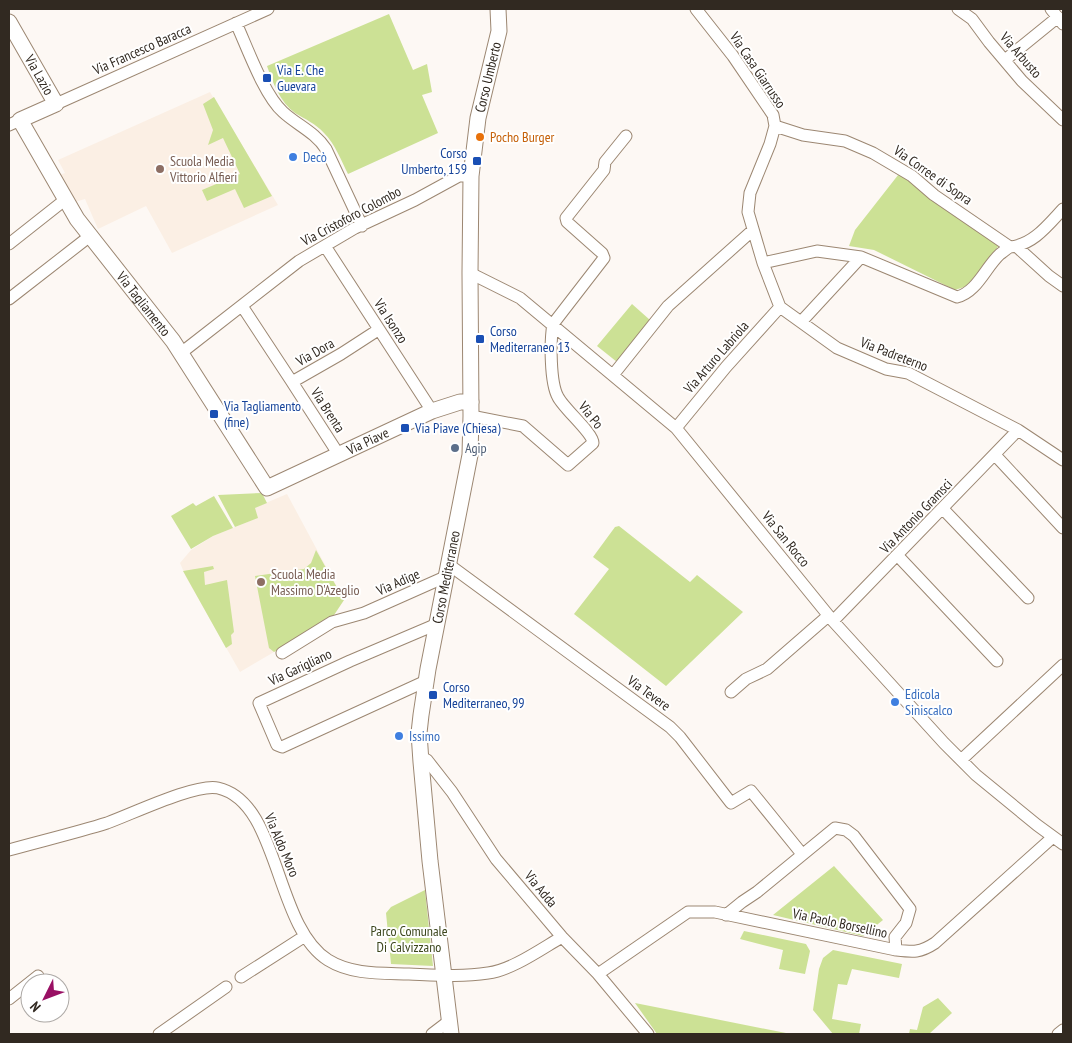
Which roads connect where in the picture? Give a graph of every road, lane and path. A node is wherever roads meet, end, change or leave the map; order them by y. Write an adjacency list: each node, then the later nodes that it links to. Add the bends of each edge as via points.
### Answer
1 (268, 9): 7 (street, Via Francesco Baracca)
2 (498, 9): 14 (main road, Corso Umberto, via 499,31 478,118)
3 (696, 9): 12 (street, Via Casa Giarrusso, via 773,115)
4 (958, 9): 8 (street, Via Arbusto, via 972,19)
5 (1057, 17): 8 (street)
6 (9, 22): 9 (main road, Via Lazio)
7 (236, 23): 9 (street, Via Francesco Baracca); 17 (street, via 272,100 319,139 326,149)
8 (1005, 60): 10 (street, Via Arbusto, via 1038,98)
9 (56, 104): 11 (main road)
10 (1063, 120)
11 (14, 123): 15 (main road, Via Tagliamento)
12 (775, 126): 18 (street, via 750,193 748,212); 22 (street, Via Corree di Sopra, via 803,135 845,141 874,153)
13 (626, 136): 31 (street, via 566,218 566,222 604,258)
14 (471, 176): 17 (street, Via Cristoforo Colombo, via 459,176); 25 (main road, Corso Mediterraneo)
15 (66, 199): 19 (main road, Via Tagliamento); 20 (street)
16 (1063, 209): 22 (street, via 1036,236)
17 (362, 226): 21 (street, Via Cristoforo Colombo)
18 (754, 230): 24 (street); 34 (street, via 668,306)
19 (90, 236): 27 (street); 33 (main road, Via Tagliamento)
20 (9, 244)
21 (325, 246): 28 (street, Via Cristoforo Colombo, via 299,261); 32 (street, Via Isonzo)
22 (1013, 247): 23 (street, via 1000,254 965,295 957,297); 26 (street, Via Corree di Sopra)
23 (861, 257): 24 (street, via 817,251); 30 (street)
24 (763, 263): 29 (street)
25 (470, 273): 31 (street, Via San Rocco, via 520,298); 36 (main road, Corso Mediterraneo)
26 (1063, 286)
27 (9, 298)
28 (242, 306): 33 (street, Via Cristoforo Colombo); 35 (street, Via Dora)
29 (780, 307): 30 (street, Via Padreterno); 38 (street, Via Arturo Labriola)
30 (801, 322): 39 (street, Via Padreterno, via 837,348 886,369 908,373)
31 (553, 324): 34 (street, Via San Rocco); 36 (street, Via Po, via 552,352 557,395 592,437 593,443 568,465 523,426)
32 (378, 330): 35 (street, Via Dora); 37 (street, Via Isonzo)
33 (181, 353): 43 (main road, Via Tagliamento)
34 (613, 375): 38 (street, Via San Rocco)
35 (292, 382): 40 (street, Via Brenta)
36 (471, 409): 37 (main road, Via Piave, via 460,402); 47 (main road, Corso Mediterraneo, via 470,455)
37 (432, 411): 40 (main road, Via Piave)
38 (676, 428): 49 (street, Via San Rocco)
39 (1018, 430): 41 (street, Via Antonio Gramsci); 42 (street, Via Padreterno)
40 (339, 455): 43 (main road, Via Piave)
41 (995, 455): 44 (street, Via Antonio Gramsci); 45 (street)
42 (1063, 460)
43 (267, 488)
44 (943, 509): 46 (street, Via Antonio Gramsci); 48 (street)
45 (1063, 528)
46 (898, 556): 49 (street, Via Antonio Gramsci); 52 (street)
47 (446, 570): 50 (main road, Corso Mediterraneo); 51 (street, Via Adige, via 364,613 332,622); 60 (street, Via Tevere, via 670,727 730,803 751,791)
48 (1028, 598)
49 (831, 619): 55 (street, Via Antonio Gramsci, via 767,669 746,679); 57 (street, Via San Rocco)
50 (437, 624): 54 (main road, Corso Mediterraneo); 54 (street, Via Garigliano, via 259,703 277,745 282,747)
51 (282, 653)
52 (997, 661)
53 (1063, 665): 57 (street)
54 (426, 681): 56 (main road, Corso Mediterraneo, via 420,734)
55 (731, 692)
56 (421, 757): 63 (street, Via Adda, via 427,760 452,792 496,859); 66 (main road, Corso Mediterraneo)
57 (961, 760): 58 (street, Via San Rocco, via 976,775)
58 (1059, 837): 64 (street, Via Paolo Borsellino, via 935,943 923,950)
59 (9, 850): 62 (street, Via Aldo Moro, via 105,824 188,791 216,787 238,796 254,816)
60 (802, 854): 61 (street); 64 (street, via 835,828 854,836 910,909 906,922 895,937)
61 (726, 915): 64 (street, Via Paolo Borsellino); 65 (street, Via Paolo Borsellino, via 688,912)
62 (305, 936): 66 (street, Via Aldo Moro, via 328,960 349,969); 67 (street)
63 (562, 937): 65 (street, Via Adda); 66 (street, Via Aldo Moro, via 502,969)
64 (896, 950)
65 (598, 974): 75 (street, Via Adda)
66 (444, 976): 71 (main road, Corso Mediterraneo)
67 (241, 977)
68 (226, 987): 73 (street)
69 (20, 990): 70 (street)
70 (9, 999)
71 (450, 1028): 74 (street)
72 (1063, 1030): 76 (street)
73 (159, 1034)
74 (432, 1034)
75 (648, 1034)
76 (1058, 1034)

